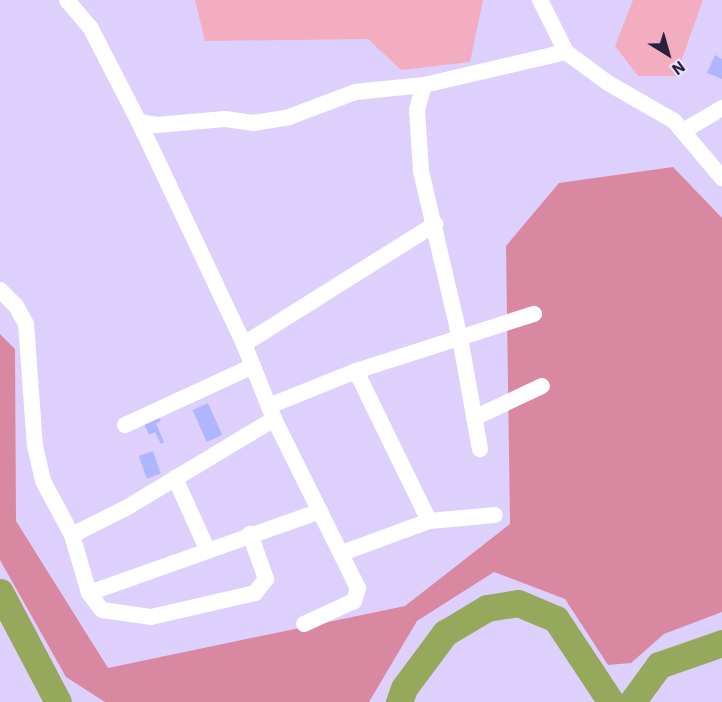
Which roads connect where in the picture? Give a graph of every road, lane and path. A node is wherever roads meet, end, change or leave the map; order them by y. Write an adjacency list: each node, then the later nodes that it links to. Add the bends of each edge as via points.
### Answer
1 (67, 0): 6 (street, via 90,27)
2 (540, 0): 3 (street)
3 (566, 52): 4 (street); 7 (street)
4 (424, 84): 6 (street, via 355,92 298,114 253,123 225,119 157,125); 9 (street, via 417,110 421,171)
5 (722, 108): 7 (street)
6 (139, 122): 13 (street)
7 (685, 130): 8 (street)
8 (722, 178)
9 (435, 224): 12 (street); 13 (street)
10 (0, 290): 26 (street, via 26,324 35,446 43,481)
11 (534, 314): 12 (street)
12 (460, 338): 15 (street); 18 (street)
13 (244, 344): 14 (street)
14 (253, 366): 17 (street); 19 (street)
15 (356, 371): 17 (street); 24 (street)
16 (542, 386): 18 (street)
17 (272, 413): 21 (street); 22 (street)
18 (474, 418): 20 (street)
19 (125, 425)
20 (480, 450)
21 (175, 478): 26 (street); 27 (street)
22 (320, 511): 25 (street); 28 (street)
23 (495, 515): 24 (street)
24 (429, 521): 28 (street)
25 (250, 534): 27 (street); 29 (street, via 266,579 255,593 151,617 107,613)
26 (72, 535): 29 (street)
27 (207, 549): 29 (street)
28 (342, 553): 30 (street, via 358,588 357,598)
29 (89, 593)
30 (304, 624)

